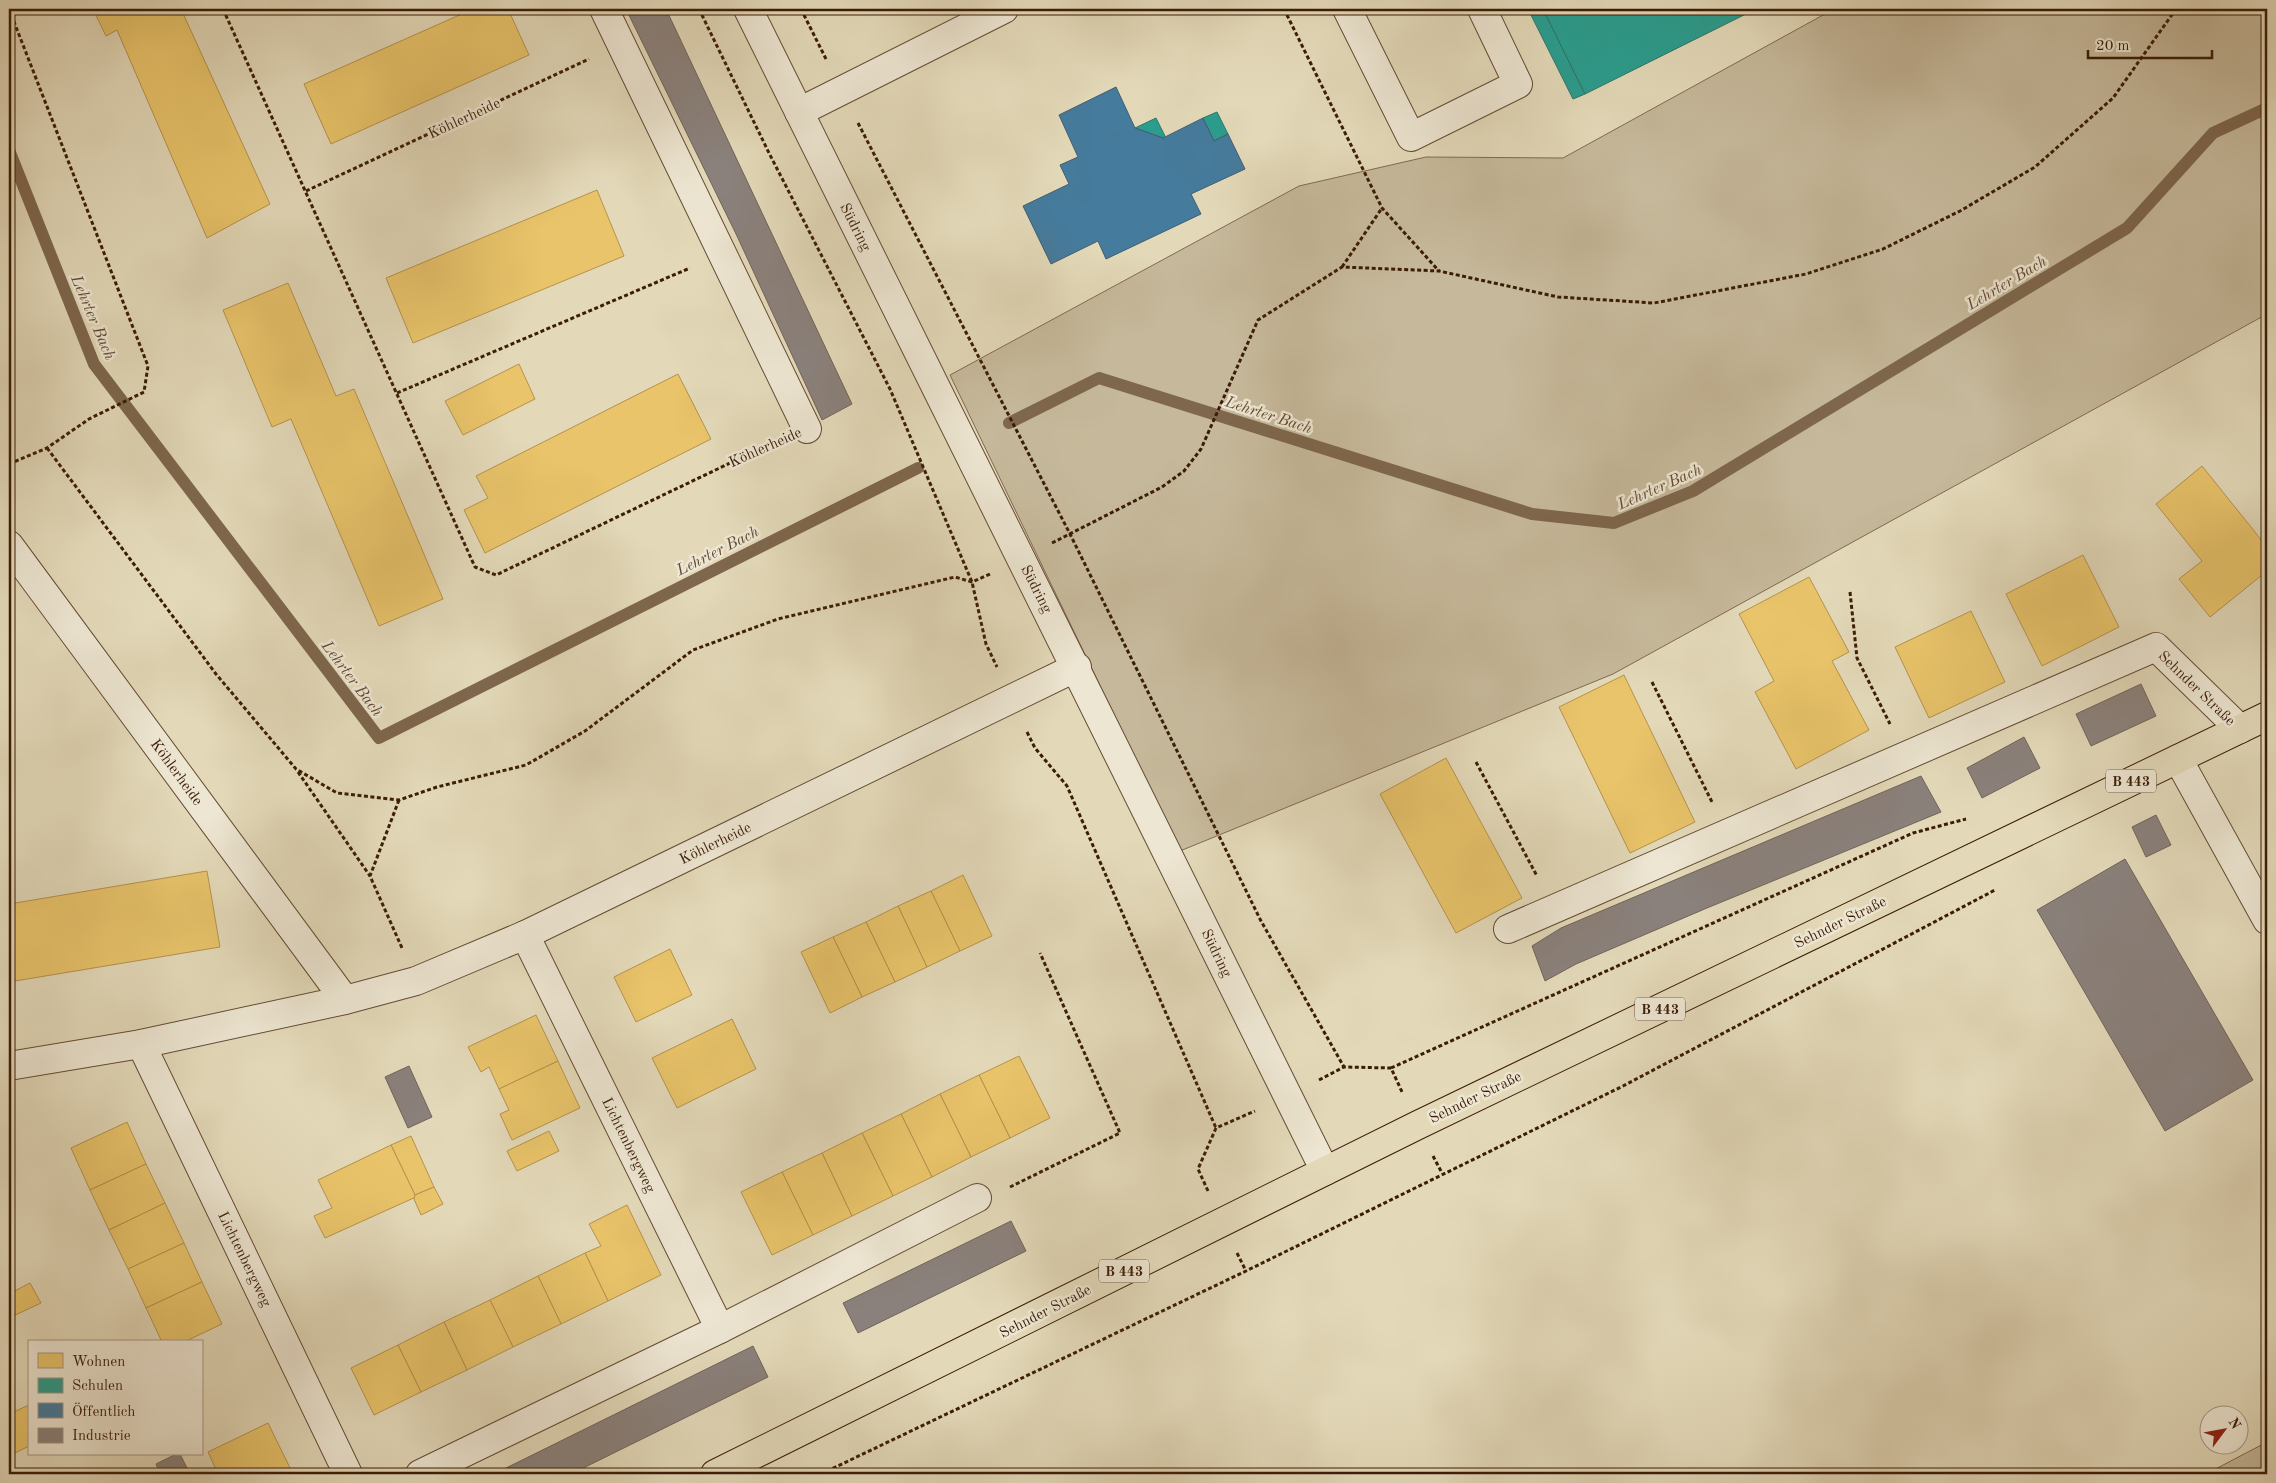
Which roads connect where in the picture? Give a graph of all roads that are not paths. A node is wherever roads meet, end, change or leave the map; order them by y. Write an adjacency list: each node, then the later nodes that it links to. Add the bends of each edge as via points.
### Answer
1 (604, 9): 7 (street, Köhlerheide)
2 (748, 9): 6 (street, Südring)
3 (1004, 9): 6 (street)
4 (1347, 9): 5 (street, via 1411,137 1518,84)
5 (1482, 9)
6 (799, 112): 9 (street, Südring)
7 (807, 429)
8 (9, 545): 16 (street, Köhlerheide)
9 (1077, 667): 15 (street, Köhlerheide); 19 (street, Südring)
10 (2267, 716): 11 (main road, Sehnder Straße / B 443)
11 (2240, 729): 12 (main road, Sehnder Straße / B 443); 14 (street, Sehnder Straße, via 2156,647)
12 (2178, 759): 13 (street); 19 (main road, Sehnder Straße / B 443)
13 (2267, 920)
14 (1508, 929)
15 (525, 935): 16 (street, Köhlerheide, via 416,981); 21 (street, Lichtenbergweg)
16 (345, 1000): 17 (street, Köhlerheide)
17 (141, 1044): 18 (street, Köhlerheide); 22 (street, Lichtenbergweg)
18 (9, 1066)
19 (1325, 1171): 24 (main road, Sehnder Straße / B 443)
20 (976, 1198): 21 (street)
21 (720, 1329): 23 (street)
22 (348, 1474)
23 (420, 1474)
24 (715, 1474)

